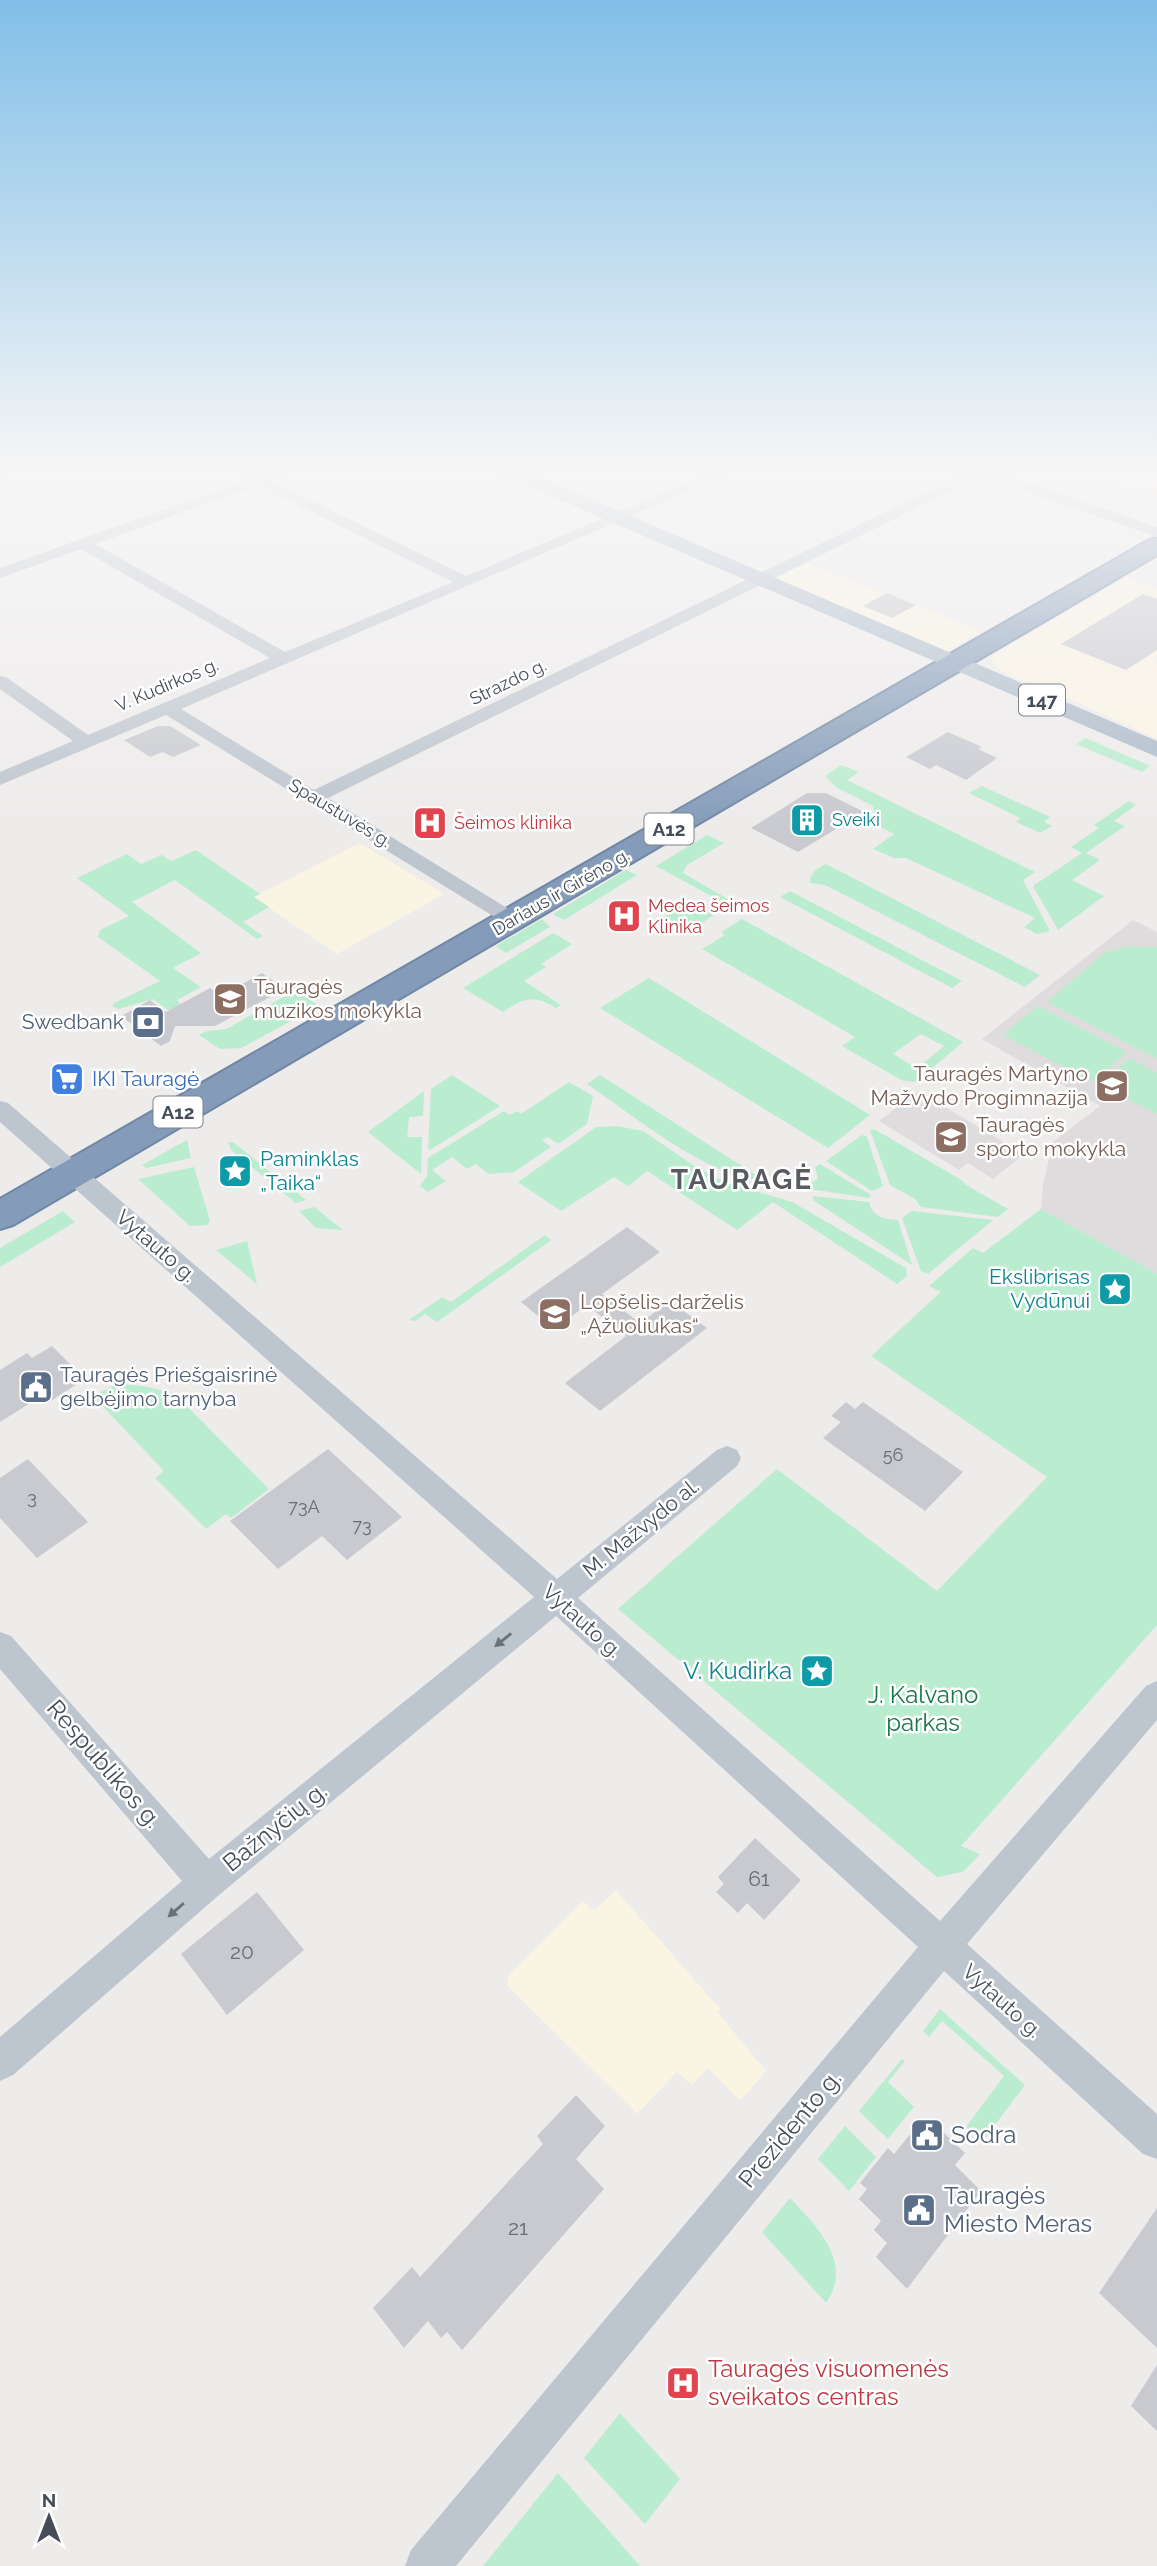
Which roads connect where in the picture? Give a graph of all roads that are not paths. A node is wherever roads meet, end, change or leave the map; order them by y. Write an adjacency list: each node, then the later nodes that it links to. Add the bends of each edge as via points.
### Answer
1 (158, 587): 6 (street)
2 (451, 587): 6 (street, V. Kudirkos g.)
3 (748, 587): 13 (street, Strazdo g.)
4 (778, 587): 7 (main road)
5 (1084, 587): 7 (highway, Dariaus ir Girėno g. / A12)
6 (284, 659): 9 (street, V. Kudirkos g.)
7 (952, 662): 11 (main road, 147); 14 (highway, Dariaus ir Girėno g. / A12)
8 (0, 681): 10 (street)
9 (167, 708): 10 (street, V. Kudirkos g.); 13 (street, Spaustuvės g.)
10 (86, 742): 12 (street, V. Kudirkos g.)
11 (1157, 750)
12 (0, 779)
13 (315, 797): 14 (street, Spaustuvės g.)
14 (513, 920): 16 (highway, Dariaus ir Girėno g. / A12)
15 (0, 1109): 16 (street, Vytauto g.)
16 (72, 1174): 17 (highway, Dariaus ir Girėno g. / A12); 19 (street, Vytauto g.)
17 (0, 1216)
18 (727, 1458): 19 (street, M. Mažvydo al.)
19 (555, 1597): 22 (street, Bažnyčių g., one-way to 22); 23 (street, Vytauto g.)
20 (0, 1646): 22 (street, Respublikos g.)
21 (1157, 1696): 23 (street, Prezidento g.)
22 (207, 1883): 24 (street, Bažnyčių g., one-way to 24)
23 (943, 1947): 25 (street, Vytauto g.); 26 (street, Prezidento g.)
24 (0, 2062)
25 (1157, 2140)
26 (427, 2566)

